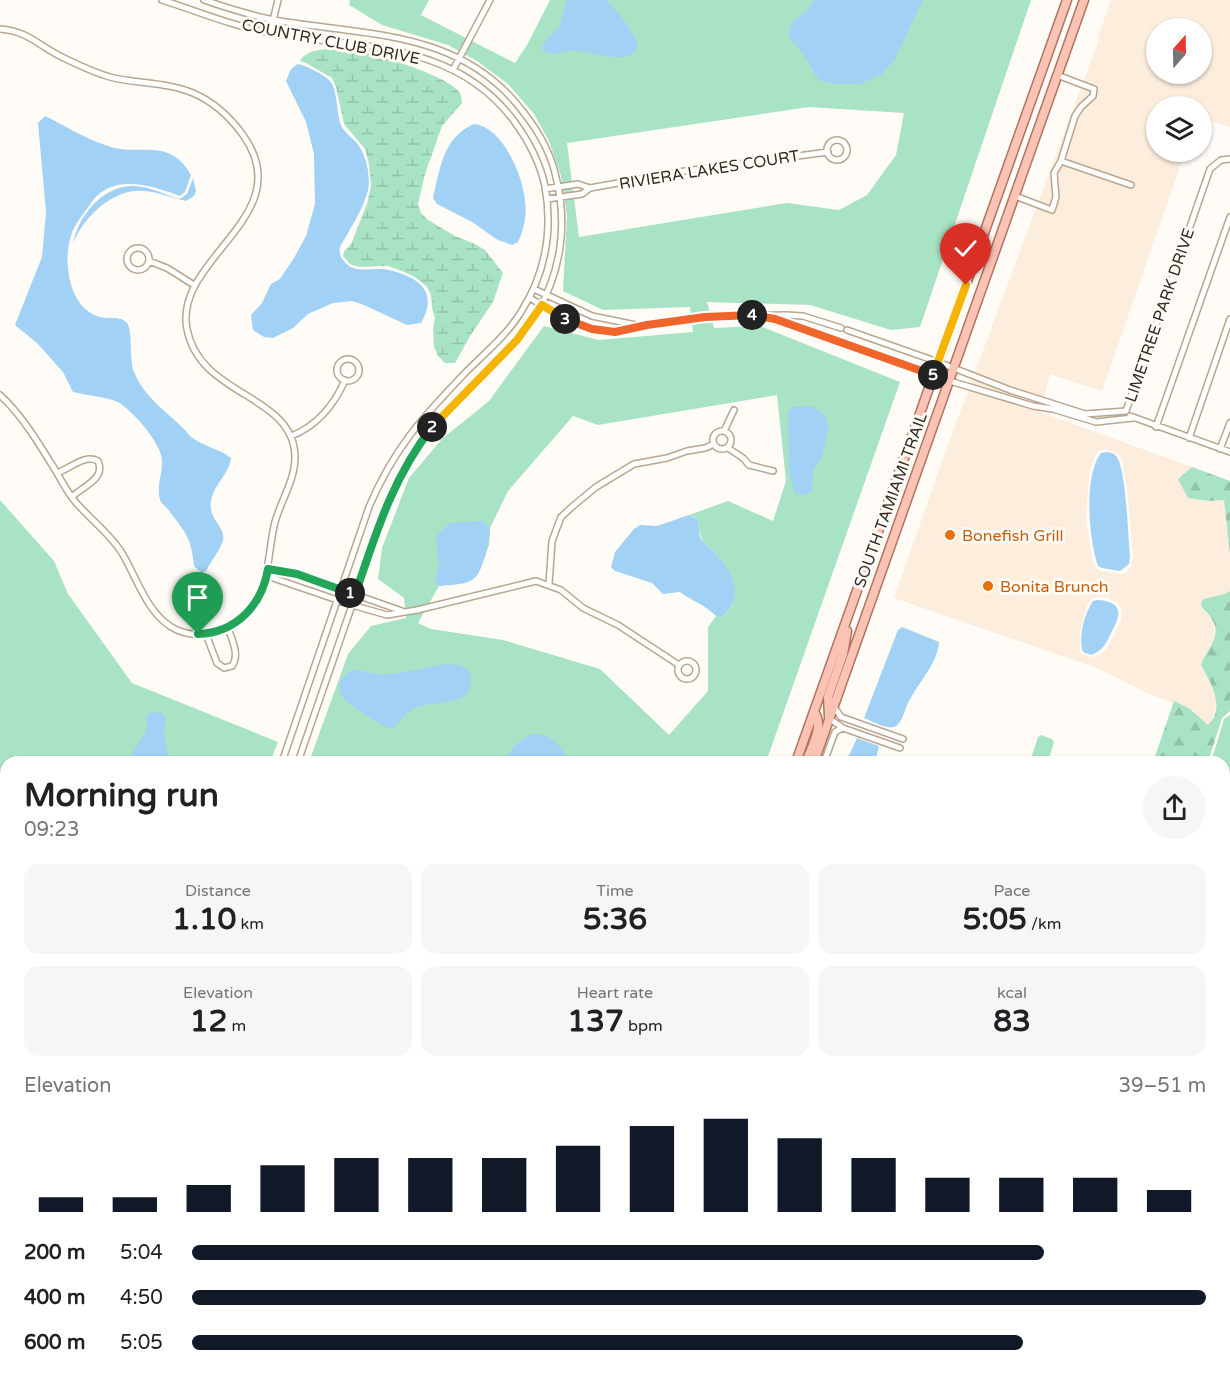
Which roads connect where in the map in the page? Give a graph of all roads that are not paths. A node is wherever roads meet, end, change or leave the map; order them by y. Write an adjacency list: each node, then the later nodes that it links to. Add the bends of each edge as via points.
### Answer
1 (162, 0): 9 (street, COUNTRY CLUB DRIVE)
2 (204, 0): 7 (street, COUNTRY CLUB DRIVE)
3 (278, 0): 7 (street)
4 (490, 0): 10 (street)
5 (1067, 0): 33 (main road, SOUTH TAMIAMI TRAIL)
6 (1084, 0): 12 (main road, SOUTH TAMIAMI TRAIL)
7 (273, 20): 9 (street); 10 (street, COUNTRY CLUB DRIVE, via 389,35)
8 (0, 29): 25 (street, via 29,36 59,56 95,72 192,93 215,105 237,126 254,156 255,194 246,217)
9 (270, 33): 11 (street, COUNTRY CLUB DRIVE, via 395,50)
10 (460, 58): 11 (street); 17 (street, COUNTRY CLUB DRIVE, via 490,77 518,104 546,148)
11 (453, 70): 19 (street, COUNTRY CLUB DRIVE, via 485,90 510,116 533,153)
12 (1057, 75): 15 (street, via 1094,89 1075,116); 20 (main road, SOUTH TAMIAMI TRAIL)
13 (828, 152): 18 (street, RIVIERA LAKES COURT)
14 (1230, 159): 40 (street, LIMETREE PARK DRIVE, via 1221,160 1210,169)
15 (1061, 161): 16 (street); 20 (street, via 1054,173 1056,197 1052,210)
16 (1131, 185)
17 (559, 187): 18 (street, RIVIERA LAKES COURT, via 578,184); 19 (street, RIVIERA LAKES COURT); 21 (street, COUNTRY CLUB DRIVE)
18 (590, 188): 21 (street, RIVIERA LAKES COURT, via 582,194)
19 (545, 189): 22 (street, COUNTRY CLUB DRIVE)
20 (1015, 196): 34 (main road, SOUTH TAMIAMI TRAIL)
21 (560, 198): 22 (street, RIVIERA LAKES COURT); 27 (street, COUNTRY CLUB DRIVE, via 561,245)
22 (547, 199): 26 (street, COUNTRY CLUB DRIVE, via 547,243)
23 (1230, 217): 45 (street)
24 (149, 261): 24 (street, via 142,248 134,248 128,255 128,264 134,269 146,267); 25 (street)
25 (194, 285): 47 (street, via 187,302 186,320 198,355 221,380 277,416)
26 (534, 290): 27 (street); 28 (street, COUNTRY CLUB DRIVE)
27 (546, 296): 29 (street, COUNTRY CLUB DRIVE); 32 (street, via 592,316)
28 (530, 298): 29 (street); 59 (street, COUNTRY CLUB DRIVE, via 506,332 431,408 400,447 369,507)
29 (542, 305): 32 (street, via 571,322 600,331); 60 (street, COUNTRY CLUB DRIVE, via 523,333 434,425 408,461 390,495)
30 (760, 316): 32 (street); 33 (street, via 795,315); 35 (street)
31 (1230, 320): 48 (street)
32 (647, 325)
33 (938, 362): 34 (street); 35 (main road, SOUTH TAMIAMI TRAIL)
34 (954, 369): 37 (main road, SOUTH TAMIAMI TRAIL); 41 (street, via 1085,414)
35 (934, 375): 37 (street); 62 (main road, SOUTH TAMIAMI TRAIL)
36 (345, 380): 36 (street, via 338,368 350,359 357,363 359,372 354,379); 47 (street, via 317,420)
37 (950, 381): 43 (street, via 1088,421); 68 (main road, SOUTH TAMIAMI TRAIL)
38 (0, 396): 54 (street, via 12,407)
39 (734, 410): 46 (street)
40 (1126, 411): 41 (street); 42 (street, LIMETREE PARK DRIVE)
41 (1104, 413): 43 (street)
42 (1133, 418): 43 (street); 45 (street, LIMETREE PARK DRIVE)
43 (1105, 422)
44 (1230, 423): 51 (street)
45 (1156, 427): 48 (street, LIMETREE PARK DRIVE)
46 (724, 431): 49 (street, via 715,434); 50 (street, via 731,438)
47 (291, 436): 56 (street, via 295,465 276,516)
48 (1189, 438): 51 (street, LIMETREE PARK DRIVE)
49 (714, 444): 50 (street, via 720,449); 58 (street, via 634,464 573,506 561,517 552,541)
50 (728, 448): 53 (street, via 749,465)
51 (1220, 449): 52 (street, LIMETREE PARK DRIVE)
52 (1230, 452)
53 (773, 471)
54 (57, 473): 55 (street); 55 (street, via 85,459 98,461 99,476)
55 (72, 497): 66 (street, via 121,551 163,620 182,632)
56 (268, 569): 57 (street); 59 (street, via 297,574)
57 (267, 576): 61 (street); 65 (street, via 252,608)
58 (549, 584): 64 (street, via 536,581); 67 (street)
59 (341, 590): 60 (street); 61 (street, COUNTRY CLUB DRIVE)
60 (355, 595): 63 (street, COUNTRY CLUB DRIVE); 64 (street)
61 (338, 600): 63 (street); 74 (street, COUNTRY CLUB DRIVE)
62 (852, 604): 69 (main road, SOUTH TAMIAMI TRAIL); 70 (main road, via 843,654 828,697)
63 (351, 605): 64 (street, via 387,615); 75 (street, COUNTRY CLUB DRIVE)
64 (402, 611)
65 (228, 628): 66 (street); 66 (street, via 236,653 232,666 224,668 217,663)
66 (206, 634)
67 (679, 665)
68 (834, 707): 70 (main road, SOUTH TAMIAMI TRAIL); 72 (street, via 841,717)
69 (814, 712): 76 (main road, SOUTH TAMIAMI TRAIL); 77 (main road, via 819,720)
70 (830, 719): 71 (street); 78 (main road, SOUTH TAMIAMI TRAIL)
71 (843, 728): 73 (street); 79 (street, via 835,732)
72 (903, 739)
73 (900, 748)
74 (284, 756)
75 (300, 756)
76 (798, 756)
77 (808, 756)
78 (816, 756)
79 (826, 756)

